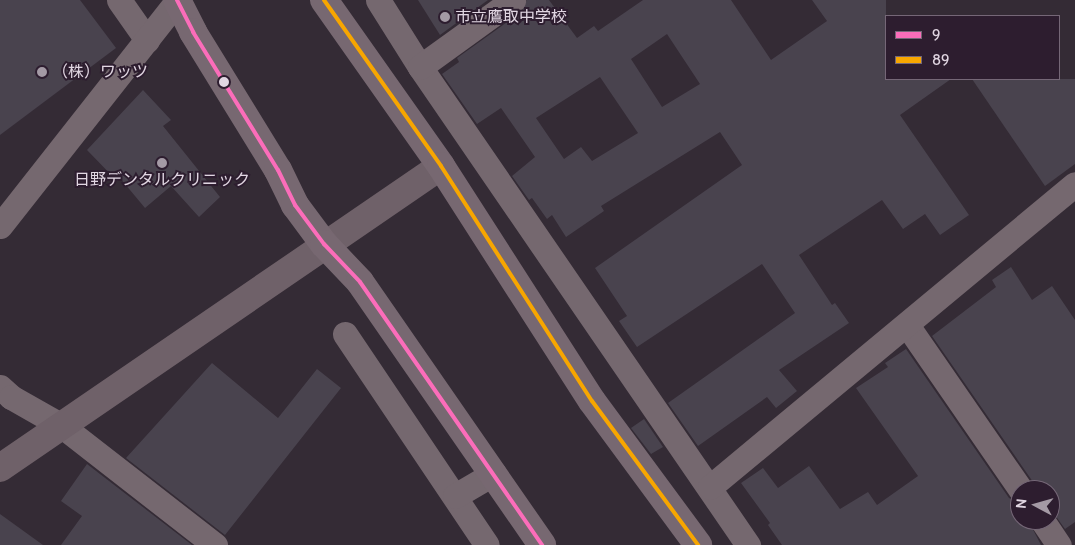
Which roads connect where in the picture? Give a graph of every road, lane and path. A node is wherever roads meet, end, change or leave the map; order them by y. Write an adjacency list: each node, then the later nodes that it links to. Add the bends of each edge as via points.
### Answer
1 (119, 0): 6 (street)
2 (324, 0): 8 (main road)
3 (378, 0): 7 (street)
4 (513, 0): 7 (street)
5 (177, 1): 6 (street); 11 (main road, via 278,170 295,205)
6 (147, 40): 10 (street)
7 (420, 67): 19 (street)
8 (441, 166): 11 (street); 26 (main road, via 592,401)
9 (1075, 184): 12 (street)
10 (0, 226)
11 (324, 244): 15 (street); 17 (main road, via 360,282)
12 (908, 325): 18 (street); 19 (street)
13 (344, 334): 20 (street)
14 (0, 387): 15 (street)
15 (62, 426): 16 (street); 23 (street)
16 (0, 468)
17 (494, 473): 20 (street); 25 (main road)
18 (1014, 480)
19 (710, 487): 27 (street)
20 (454, 496): 24 (street)
21 (1049, 530): 28 (street)
22 (1075, 535): 28 (street)
23 (215, 545)
24 (487, 545)
25 (542, 545)
26 (698, 545)
27 (748, 545)
28 (1060, 545)

